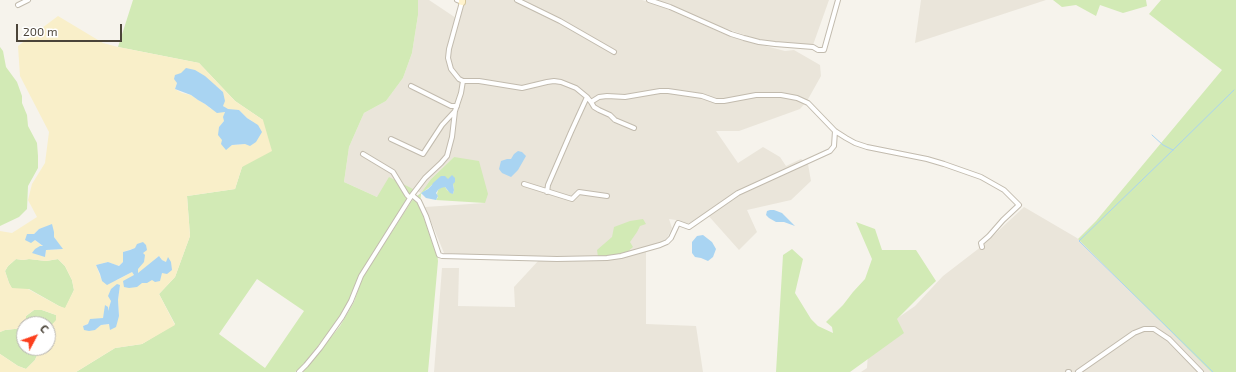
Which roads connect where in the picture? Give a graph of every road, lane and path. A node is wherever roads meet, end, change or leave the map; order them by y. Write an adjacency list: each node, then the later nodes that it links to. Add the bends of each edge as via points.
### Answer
1 (28, 0): 6 (street)
2 (517, 0): 7 (street)
3 (649, 0): 4 (street, via 744,38 759,42 813,47 818,50 824,50)
4 (838, 0)
5 (460, 1): 8 (street, via 448,58 451,69)
6 (18, 5)
7 (614, 52)
8 (463, 81): 10 (street, via 522,88 561,82 576,88); 12 (street)
9 (411, 86): 12 (street)
10 (587, 97): 11 (street); 18 (street)
11 (591, 102): 13 (street, via 594,107 615,120); 14 (street, via 599,97 625,98 668,91 702,96 716,101 756,95 781,95 808,103)
12 (456, 109): 15 (street, via 423,154); 19 (street, via 447,156)
13 (634, 128)
14 (835, 131): 19 (street, via 834,146 830,151 738,193 689,227 678,223 667,242 621,256 557,259 442,256 439,255 419,201); 21 (street, via 867,147 944,164 981,177 1004,190 1019,205 981,243)
15 (391, 139)
16 (363, 154): 19 (street, via 393,172 407,195)
17 (524, 184): 18 (street)
18 (547, 192): 20 (street, via 572,198 579,192)
19 (411, 196): 22 (street, via 361,276 342,317)
20 (607, 196)
21 (982, 246)
22 (299, 372)
23 (1078, 372): 24 (street, via 1134,334 1144,329 1154,329 1169,339)
24 (1201, 372)

